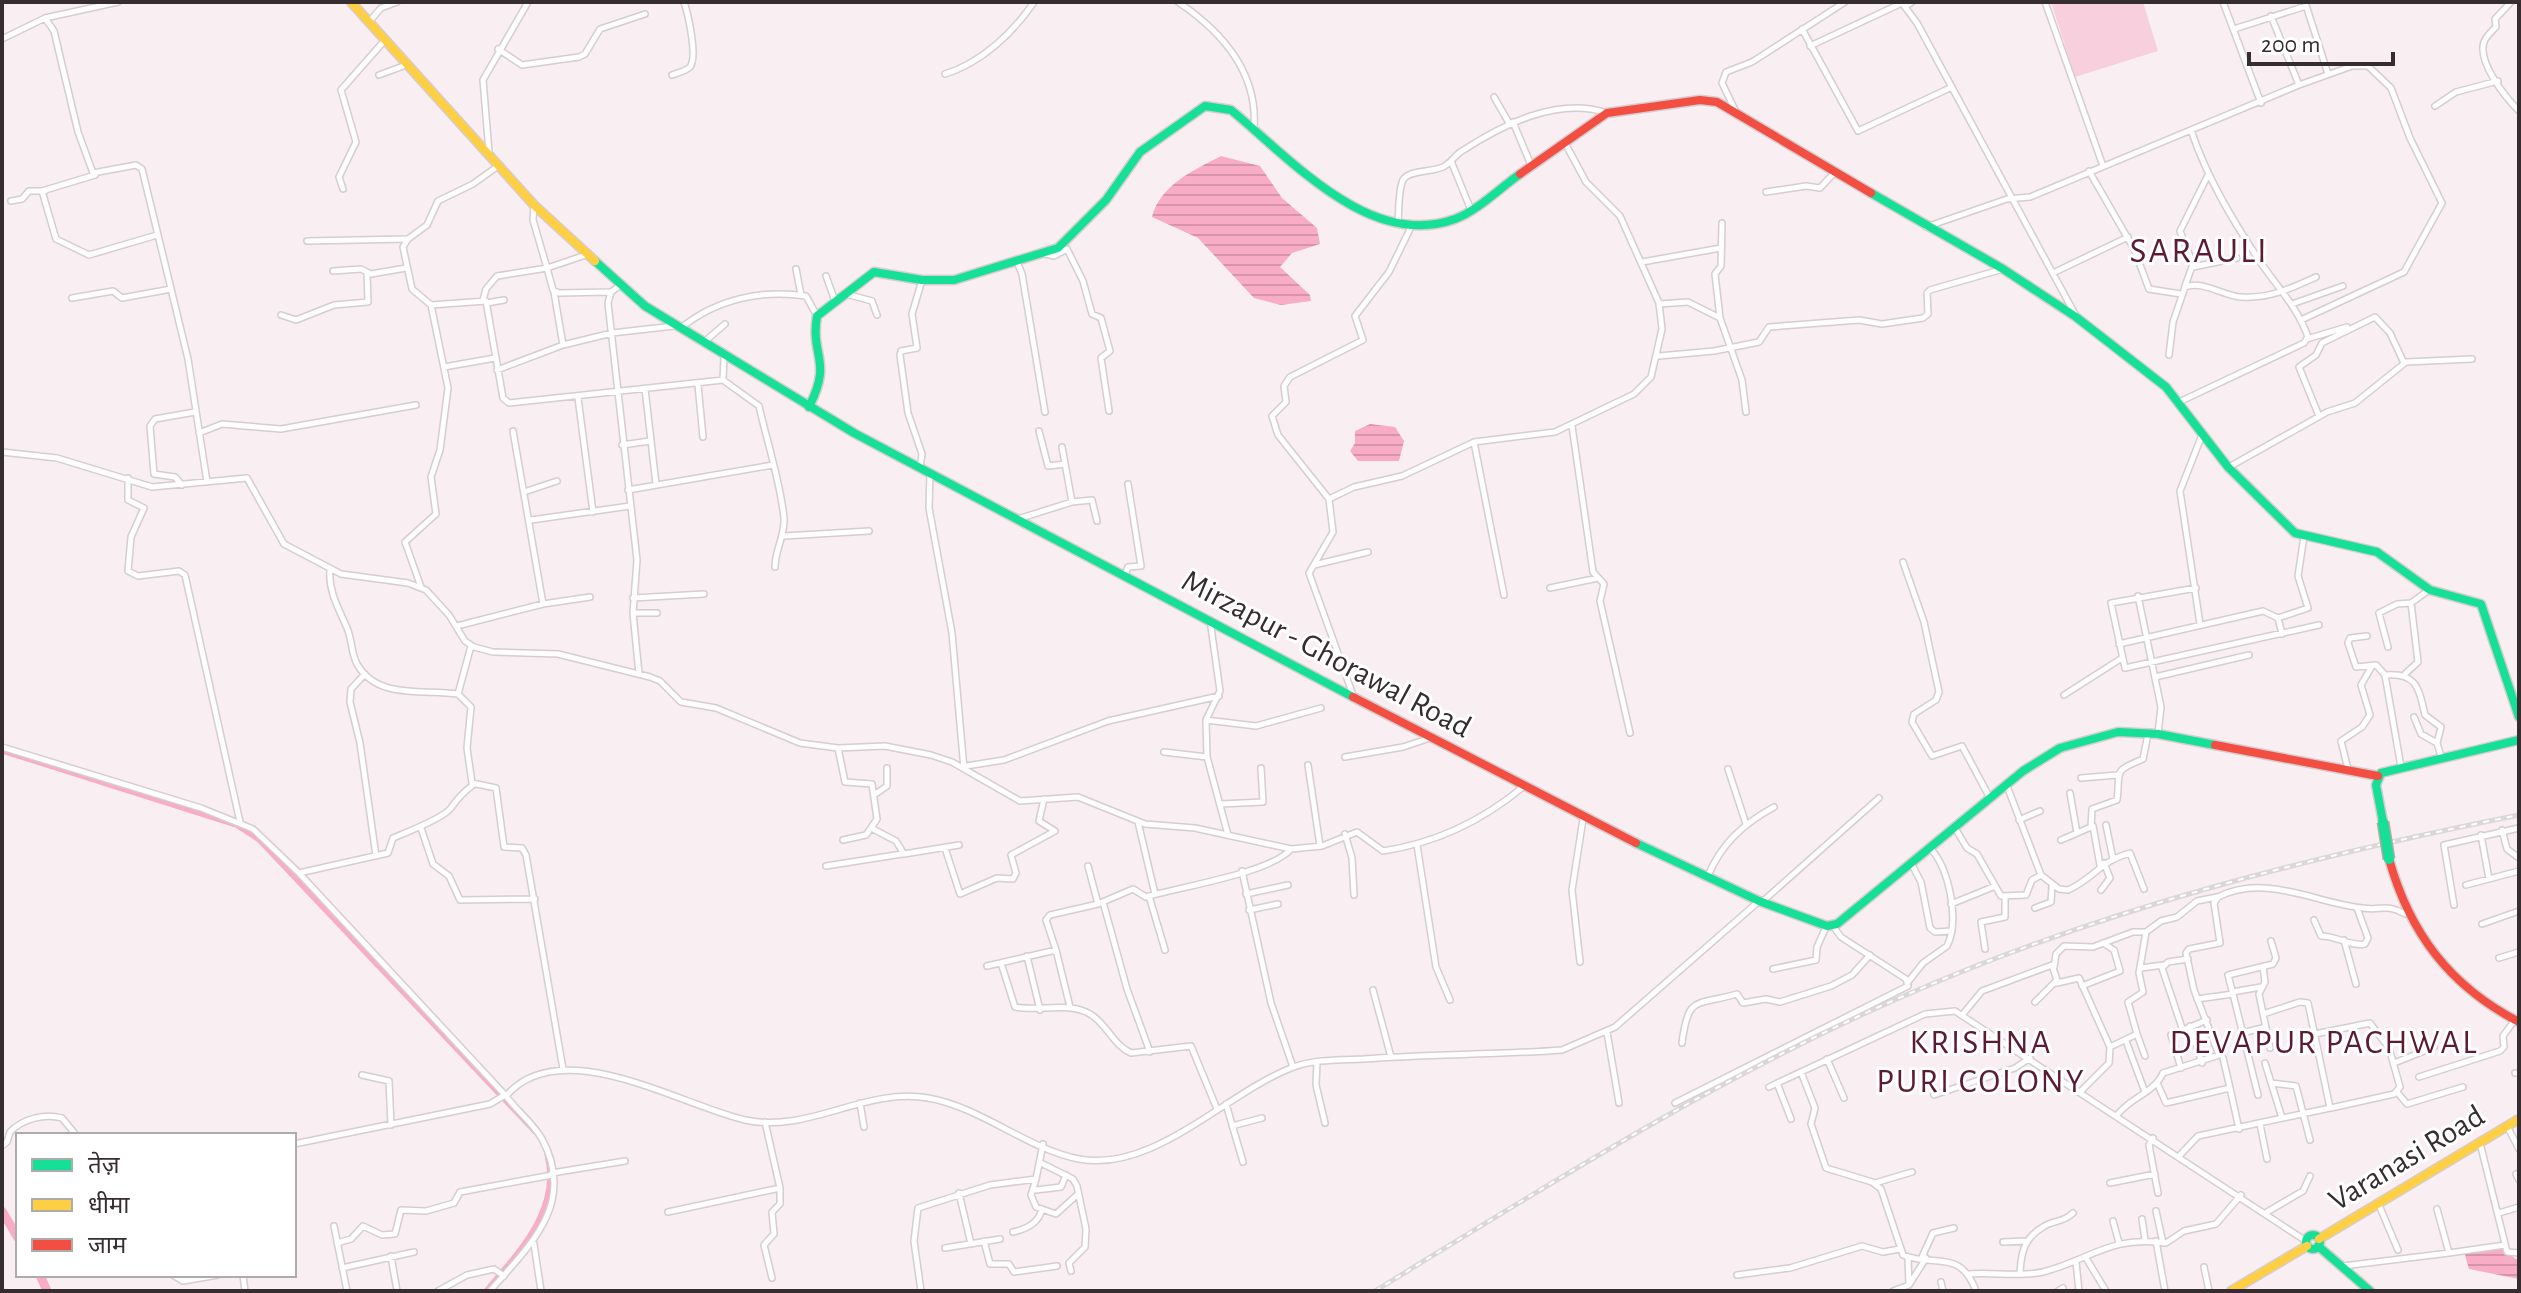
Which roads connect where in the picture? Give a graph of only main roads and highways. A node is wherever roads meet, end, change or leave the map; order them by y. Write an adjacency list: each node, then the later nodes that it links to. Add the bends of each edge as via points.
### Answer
1 (351, 2): 2 (main road, Mirzapur - Ghorawal Road, via 616,288)
2 (809, 407): 3 (main road, via 823,385 825,370 817,316 845,293 874,272 954,280 1045,254 1069,239 1106,200 1140,152 1205,106 1222,106 1364,215 1432,227 1471,210 1607,113 1700,100 1735,110 2076,317 2172,396 2228,467 2285,526 2304,536 2384,555 2430,590 2481,604); 5 (main road, Mirzapur - Ghorawal Road, via 1583,818 1761,901 1830,926 2006,785 2072,742 2101,734 2153,734)
3 (2519, 717)
4 (2519, 740): 5 (main road)
5 (2378, 776): 6 (main road, bridge, via 2389,859 2407,915 2447,974 2487,1006)
6 (2517, 1021)
7 (2519, 1119): 8 (main road, Varanasi Road)
8 (2313, 1243): 9 (main road, Varanasi Road); 10 (main road)
9 (2231, 1291)
10 (2370, 1291)

